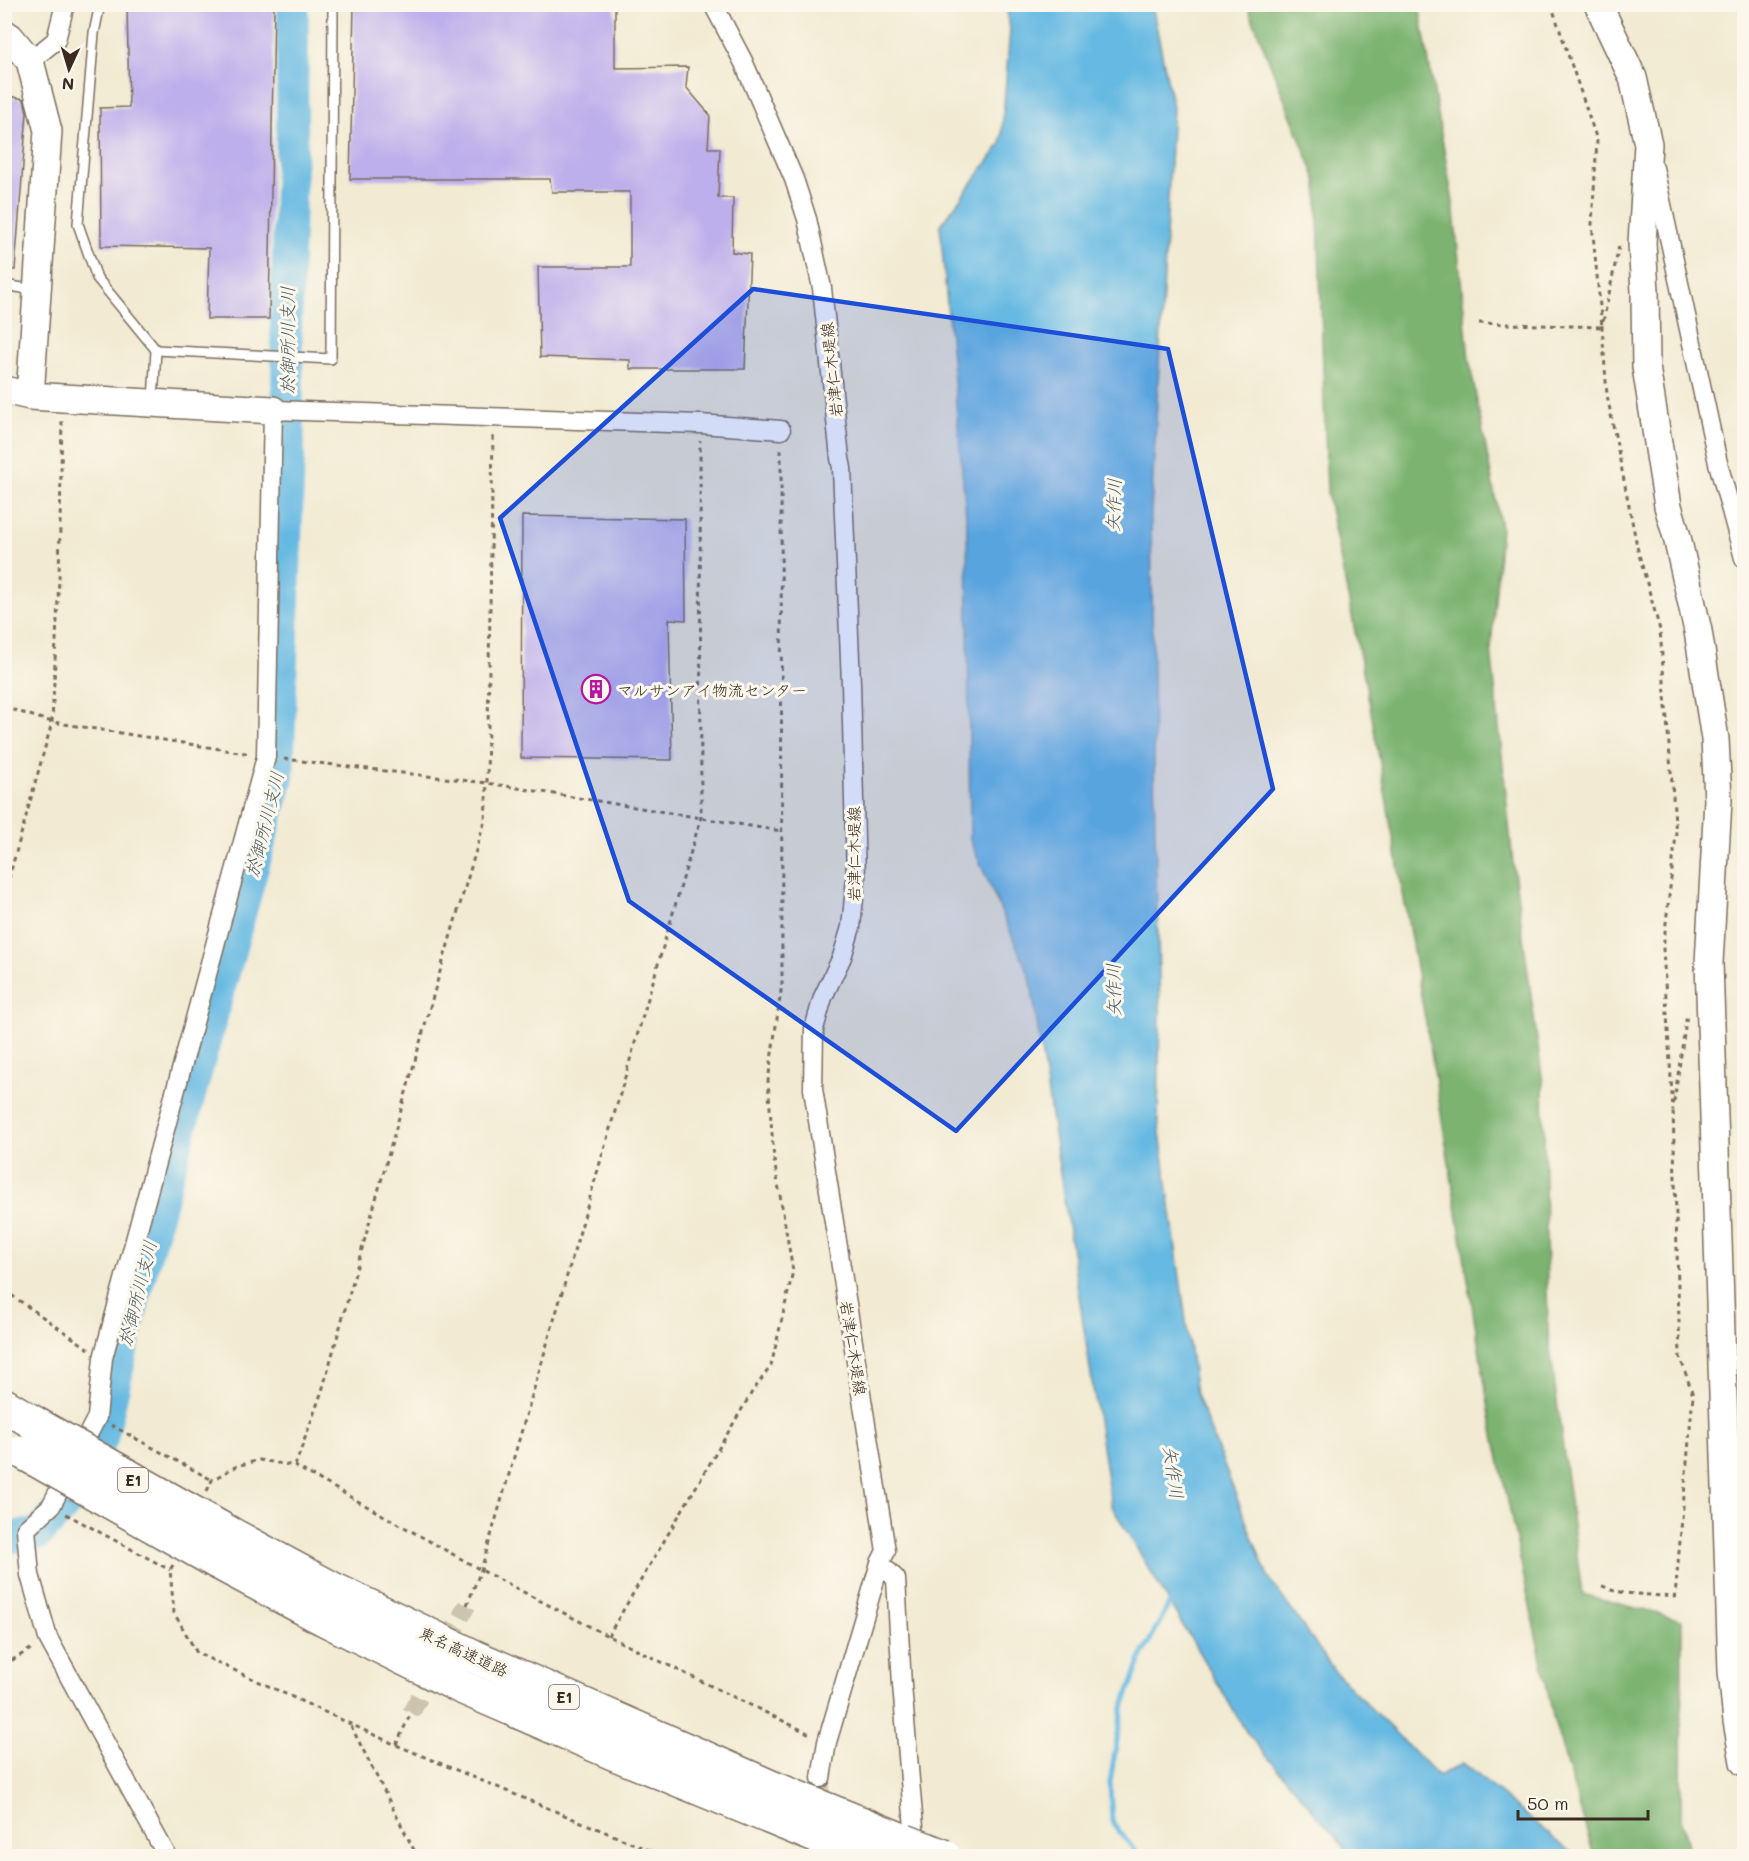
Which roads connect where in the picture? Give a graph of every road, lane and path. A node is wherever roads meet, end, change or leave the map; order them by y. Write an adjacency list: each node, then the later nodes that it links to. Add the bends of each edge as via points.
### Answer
1 (65, 4): 8 (street, via 56,40)
2 (100, 4): 15 (lane, via 94,33 78,224 97,278)
3 (333, 4): 15 (lane, via 331,359)
4 (714, 4): 40 (street, 岩津仁木堤線, via 743,61 807,219 822,288 842,468 856,878 851,927 814,1029 813,1089 886,1551)
5 (1551, 4): 14 (path, via 1597,140 1592,224)
6 (1598, 4): 9 (street, via 1633,78)
7 (4, 33): 8 (street)
8 (30, 61): 12 (street, via 48,131)
9 (1648, 144): 23 (street, via 1718,463); 51 (street, via 1642,243 1646,367 1668,506 1698,631 1715,739 1718,800 1709,963 1732,1671)
10 (1619, 246): 14 (path)
11 (4, 285): 12 (lane)
12 (37, 291): 16 (street)
13 (1479, 323): 14 (path)
14 (1602, 327): 32 (path, via 1607,395 1638,551 1660,630 1676,835 1663,949)
15 (156, 350): 18 (lane)
16 (17, 393): 17 (street)
17 (63, 398): 18 (street); 25 (path)
18 (153, 403): 19 (street)
19 (273, 410): 20 (street); 26 (street)
20 (493, 417): 21 (street); 27 (path)
21 (700, 424): 22 (street); 28 (path)
22 (781, 429): 29 (path)
23 (1744, 558)
24 (4, 707): 25 (path)
25 (52, 722): 26 (path); 30 (path)
26 (266, 757): 27 (path); 34 (street)
27 (487, 783): 28 (path); 38 (path, via 484,820 322,1391)
28 (701, 817): 29 (path); 41 (path)
29 (781, 831): 44 (path, via 782,984 768,1081 774,1160 793,1271 771,1366)
30 (4, 896)
31 (1688, 1007): 32 (path)
32 (1673, 1111): 42 (path, via 1680,1357 1693,1395 1675,1597 1624,1593)
33 (4, 1290): 34 (path)
34 (103, 1358): 36 (street)
35 (4, 1406): 37 (highway, 東名高速道路 / E1)
36 (97, 1417): 38 (path, via 212,1480 237,1466 259,1460); 39 (street)
37 (21, 1439): 53 (highway, 東名高速道路 / E1, bridge, via 231,1533 335,1590 484,1661); 57 (highway, 東名高速道路 / E1, bridge, via 214,1561 459,1686)
38 (295, 1466): 41 (path)
39 (51, 1506): 45 (street, via 26,1529 30,1575); 48 (path, via 171,1570 174,1613 197,1653)
40 (880, 1563): 49 (street, 岩津仁木堤線); 53 (street, via 896,1579)
41 (482, 1570): 43 (path); 44 (path)
42 (1602, 1586)
43 (467, 1605)
44 (608, 1636): 49 (path)
45 (48, 1638): 46 (path); 54 (street)
46 (4, 1665)
47 (411, 1713): 50 (path)
48 (350, 1724): 50 (path); 55 (path)
49 (827, 1742): 52 (street, 岩津仁木堤線)
50 (396, 1745): 56 (path)
51 (1744, 1762)
52 (821, 1778)
53 (911, 1849): 58 (highway, 東名高速道路 / E1, bridge)
54 (166, 1857)
55 (417, 1857)
56 (663, 1857)
57 (864, 1857)
58 (944, 1857)

